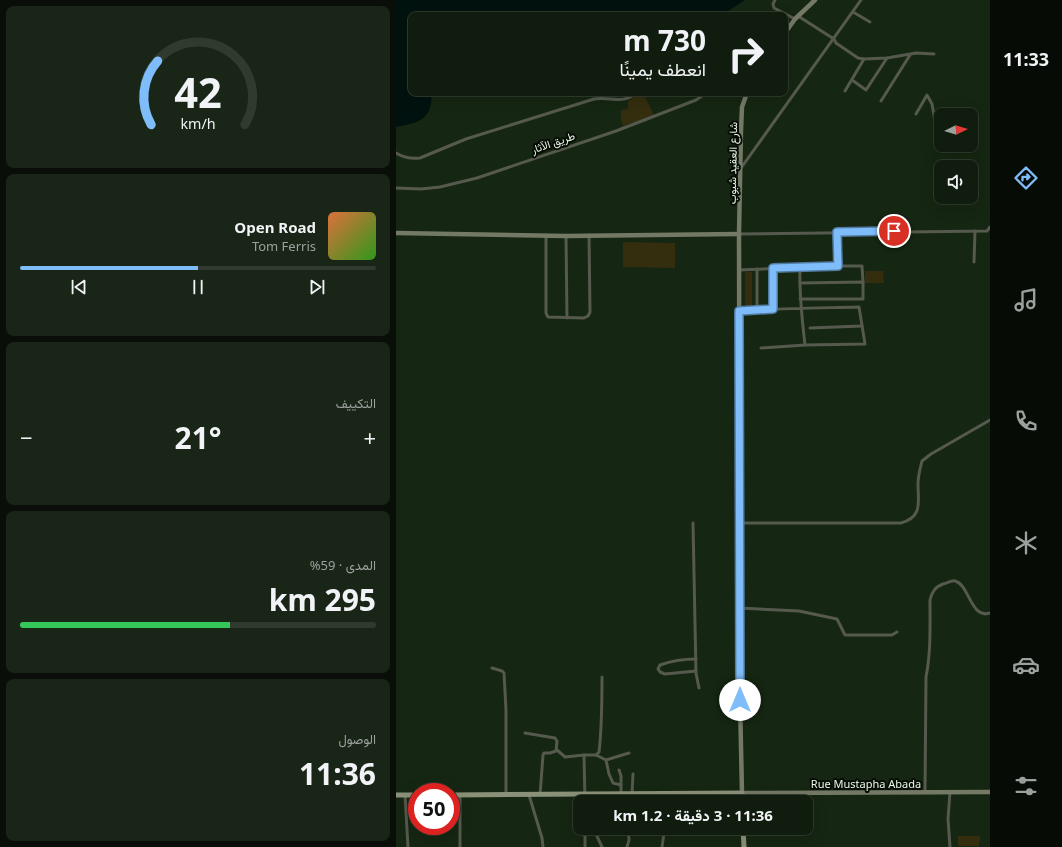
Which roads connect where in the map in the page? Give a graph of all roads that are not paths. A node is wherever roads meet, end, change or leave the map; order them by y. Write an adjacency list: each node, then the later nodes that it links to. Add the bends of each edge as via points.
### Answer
1 (775, 0): 4 (street, via 774,8)
2 (815, 0): 7 (main road)
3 (861, 0): 5 (street)
4 (778, 12)
5 (853, 12): 8 (street); 10 (street)
6 (788, 15): 7 (street)
7 (797, 17): 9 (main road); 10 (street)
8 (870, 22)
9 (788, 30)
10 (834, 39): 14 (street, via 858,58); 24 (street)
11 (934, 54): 12 (street)
12 (911, 55): 13 (street); 20 (street)
13 (888, 58): 14 (street); 15 (street, via 866,90)
14 (864, 59): 15 (street)
15 (852, 80): 16 (street)
16 (845, 91)
17 (632, 96): 23 (street, via 623,100 594,99 513,123 420,158 406,158)
18 (702, 96): 25 (street, طريق الآثار, via 616,130 477,178 440,187)
19 (746, 96): 24 (main road, شارع العقيد شبوب, via 742,107)
20 (881, 101)
21 (916, 114): 22 (street, via 927,95)
22 (934, 115)
23 (396, 153)
24 (740, 169): 31 (main road, شارع العقيد شبوب)
25 (396, 188)
26 (990, 227): 28 (street)
27 (975, 231): 28 (street); 29 (street); 35 (street)
28 (988, 231)
29 (837, 232): 31 (street); 36 (street)
30 (396, 233): 33 (main road)
31 (739, 234): 32 (main road); 40 (main road, شارع العقيد شبوب)
32 (589, 235): 34 (main road); 48 (street, via 590,312 584,318)
33 (546, 236): 34 (main road); 48 (street, via 546,313 549,317)
34 (566, 236): 48 (street)
35 (974, 262)
36 (838, 266): 38 (street); 41 (street, via 862,266)
37 (773, 268): 38 (street); 39 (street); 45 (street)
38 (800, 268): 42 (street)
39 (757, 269): 40 (street); 46 (street)
40 (739, 270): 47 (main road, شارع العقيد شبوب)
41 (862, 282): 42 (street); 43 (street, via 863,299)
42 (800, 283): 43 (street)
43 (800, 298): 44 (street)
44 (801, 308): 45 (street); 49 (street, via 859,307); 51 (street)
45 (773, 309): 46 (street)
46 (757, 310): 47 (street)
47 (739, 311): 54 (main road, شارع العقيد شبوب)
48 (567, 318)
49 (862, 326): 50 (street); 51 (street, via 865,344)
50 (810, 328)
51 (806, 345): 52 (street)
52 (761, 348)
53 (990, 420): 54 (street, via 922,461 918,482 918,510 910,521)
54 (739, 522): 56 (main road, شارع العقيد شبوب)
55 (693, 523): 59 (street)
56 (740, 608): 58 (street, via 799,611 837,620 845,635 892,635); 76 (main road, شارع العقيد شبوب)
57 (990, 613): 73 (street, via 980,613 955,581 938,586 931,594 926,677)
58 (897, 632)
59 (696, 659): 61 (street); 61 (street, via 660,664 658,669 665,674)
60 (492, 668): 82 (street, via 504,673)
61 (696, 671): 63 (street)
62 (602, 677): 68 (street, via 601,738 599,752)
63 (699, 688)
64 (525, 733): 65 (street, via 555,738)
65 (556, 750): 67 (street, via 565,757); 84 (street, via 543,755)
66 (629, 753): 69 (street)
67 (584, 755): 68 (street); 77 (street)
68 (596, 755): 69 (street)
69 (606, 760): 72 (street, via 612,783)
70 (619, 770): 72 (street)
71 (634, 774): 78 (street)
72 (621, 785): 78 (street)
73 (925, 792): 74 (main road, Rue Mustapha Abada); 76 (main road, Rue Mustapha Abada)
74 (950, 792): 75 (main road, Rue Mustapha Abada); 99 (street)
75 (990, 792)
76 (742, 793): 78 (main road)
77 (585, 794): 78 (main road); 84 (main road)
78 (627, 794)
79 (396, 795): 80 (main road)
80 (405, 795): 91 (street)
81 (460, 795): 82 (main road)
82 (506, 795): 83 (main road)
83 (529, 795): 84 (main road); 93 (street)
84 (540, 795)
85 (460, 835): 92 (street)
86 (585, 835): 94 (street)
87 (596, 835): 95 (street)
88 (629, 835): 96 (street)
89 (664, 835): 97 (street)
90 (743, 835): 98 (main road)
91 (408, 847)
92 (460, 847)
93 (543, 847)
94 (585, 847)
95 (602, 847)
96 (627, 847)
97 (662, 847)
98 (744, 847)
99 (950, 847)

